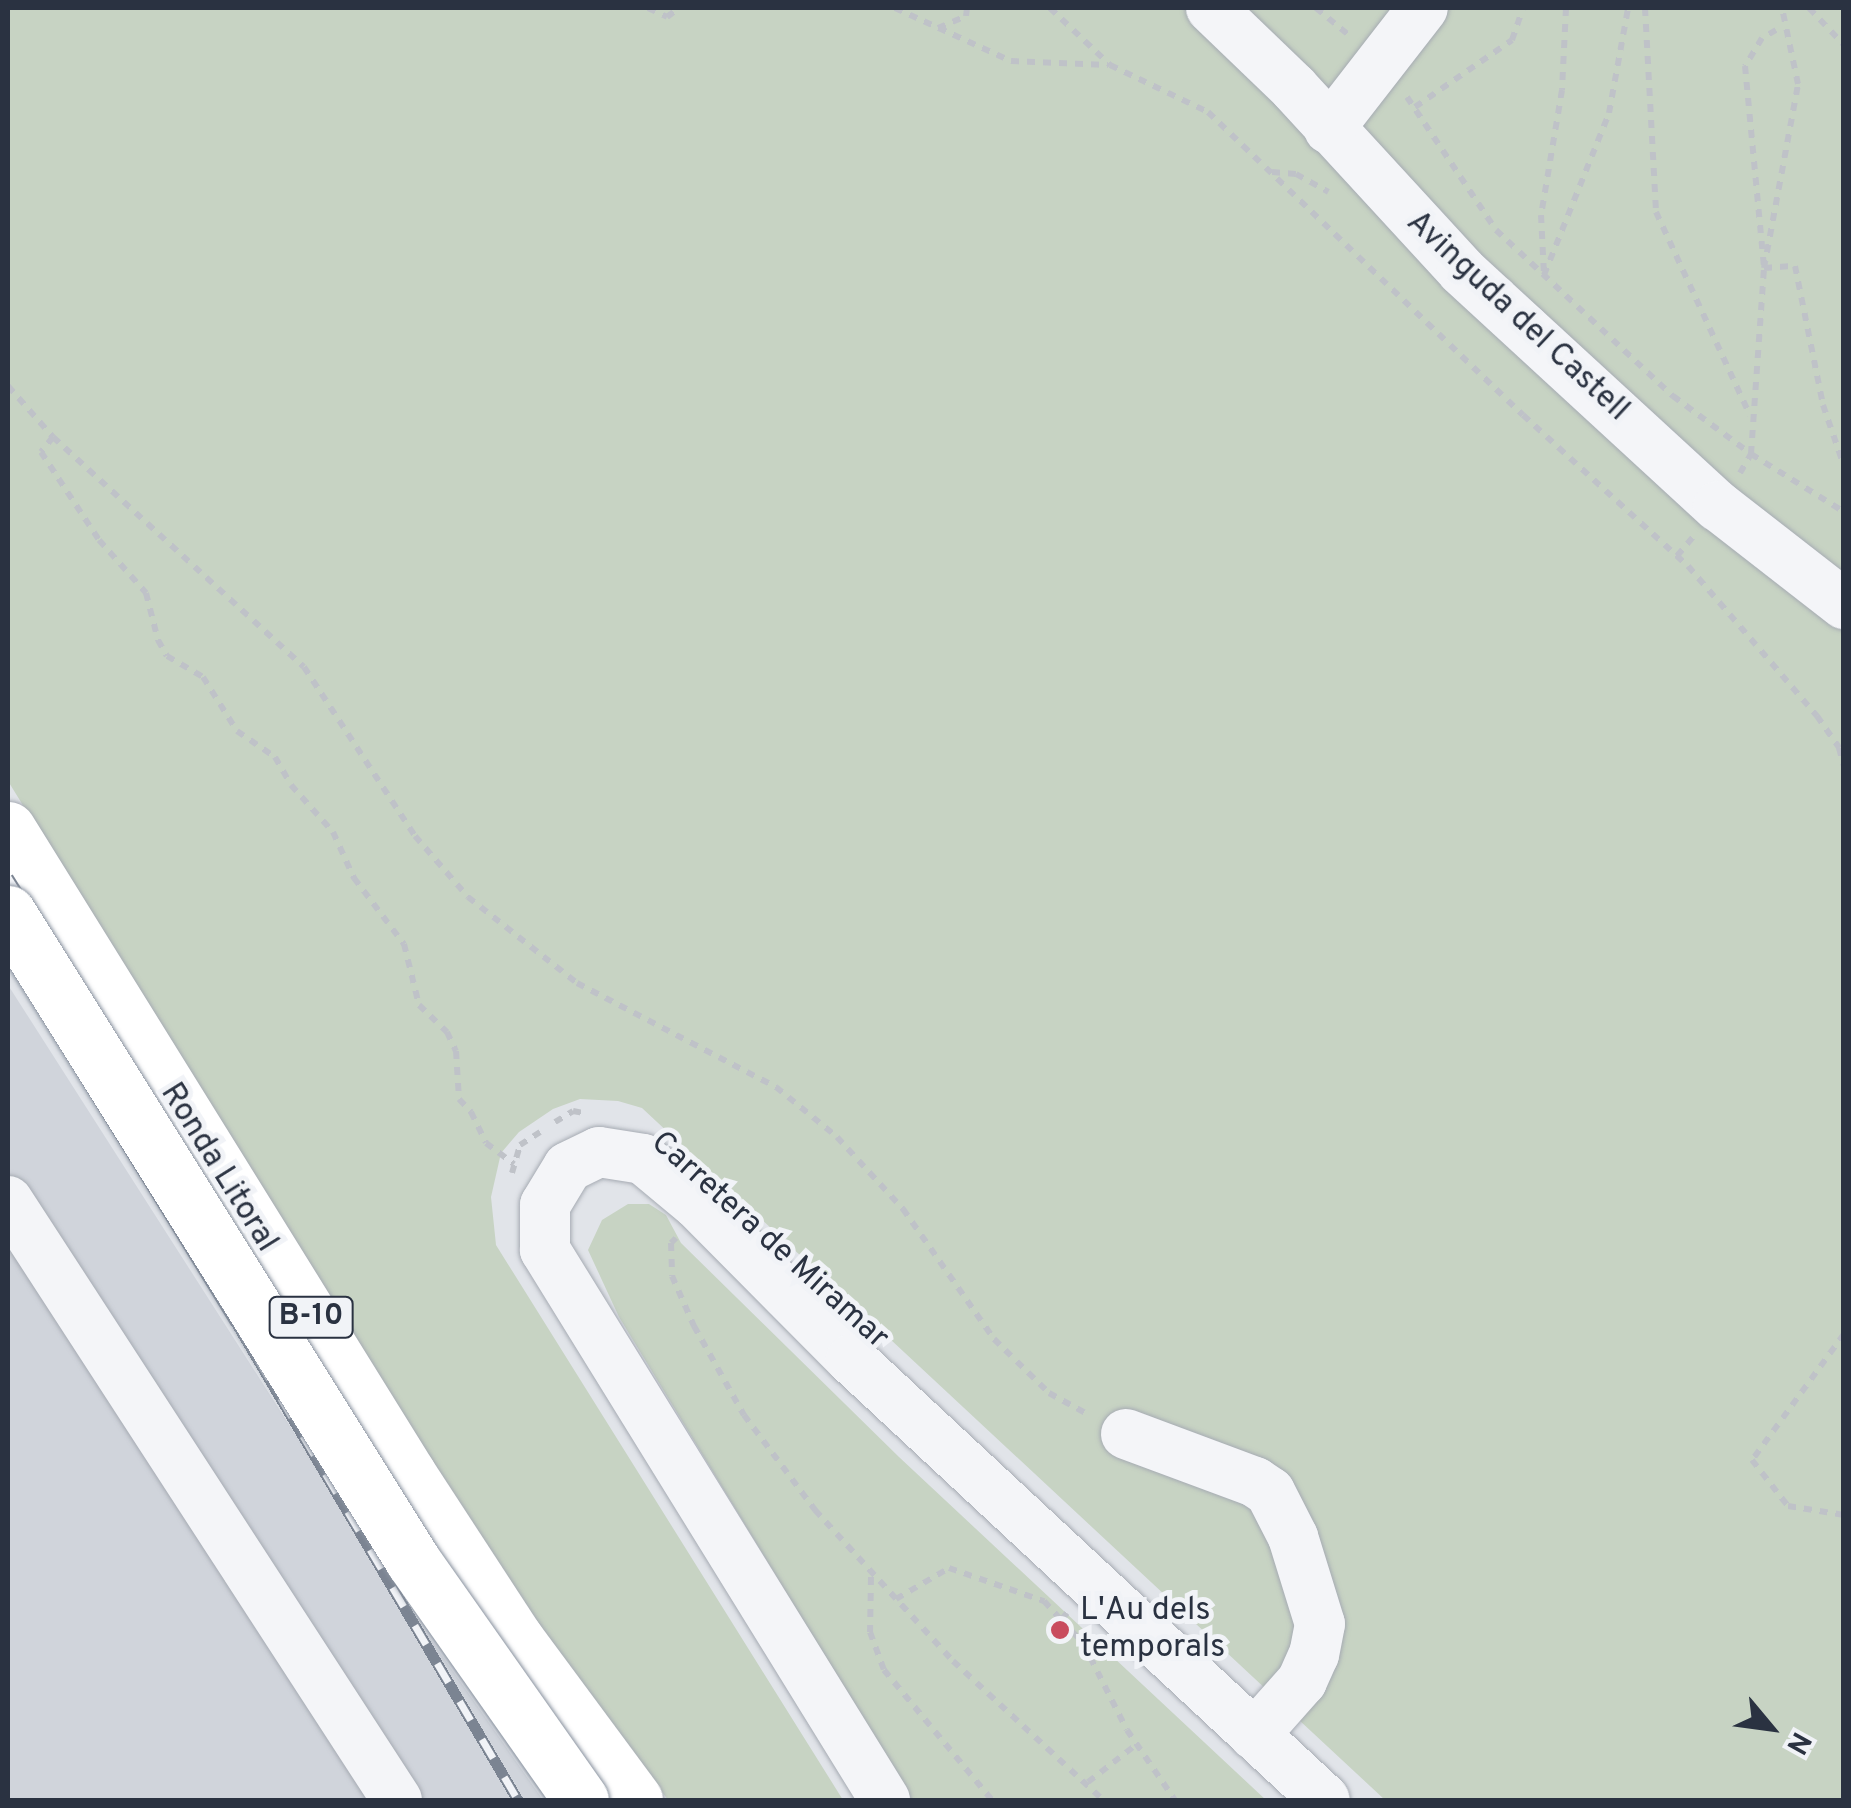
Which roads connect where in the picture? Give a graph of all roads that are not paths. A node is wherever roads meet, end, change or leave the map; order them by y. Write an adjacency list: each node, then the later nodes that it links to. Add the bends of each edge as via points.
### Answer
1 (1211, 8): 3 (street, Avinguda del Castell)
2 (1422, 8): 3 (street, via 1362,47)
3 (1329, 129): 4 (street, Avinguda del Castell, via 1462,271 1718,506)
4 (1844, 604)
5 (8, 829): 12 (highway, Ronda Litoral / B-10, via 409,1475 516,1639)
6 (8, 913): 11 (highway, Ronda Litoral / B-10, bridge, via 413,1562)
7 (8, 1202): 10 (street)
8 (1126, 1434): 9 (street, via 1256,1482 1270,1492 1293,1537 1320,1624 1302,1681)
9 (1254, 1734): 13 (street, Carretera de Miramar, via 643,1159 600,1152 568,1167 545,1205 545,1250); 14 (street, Carretera de Miramar)
10 (398, 1800)
11 (581, 1800)
12 (635, 1800)
13 (885, 1800)
14 (1325, 1800)

